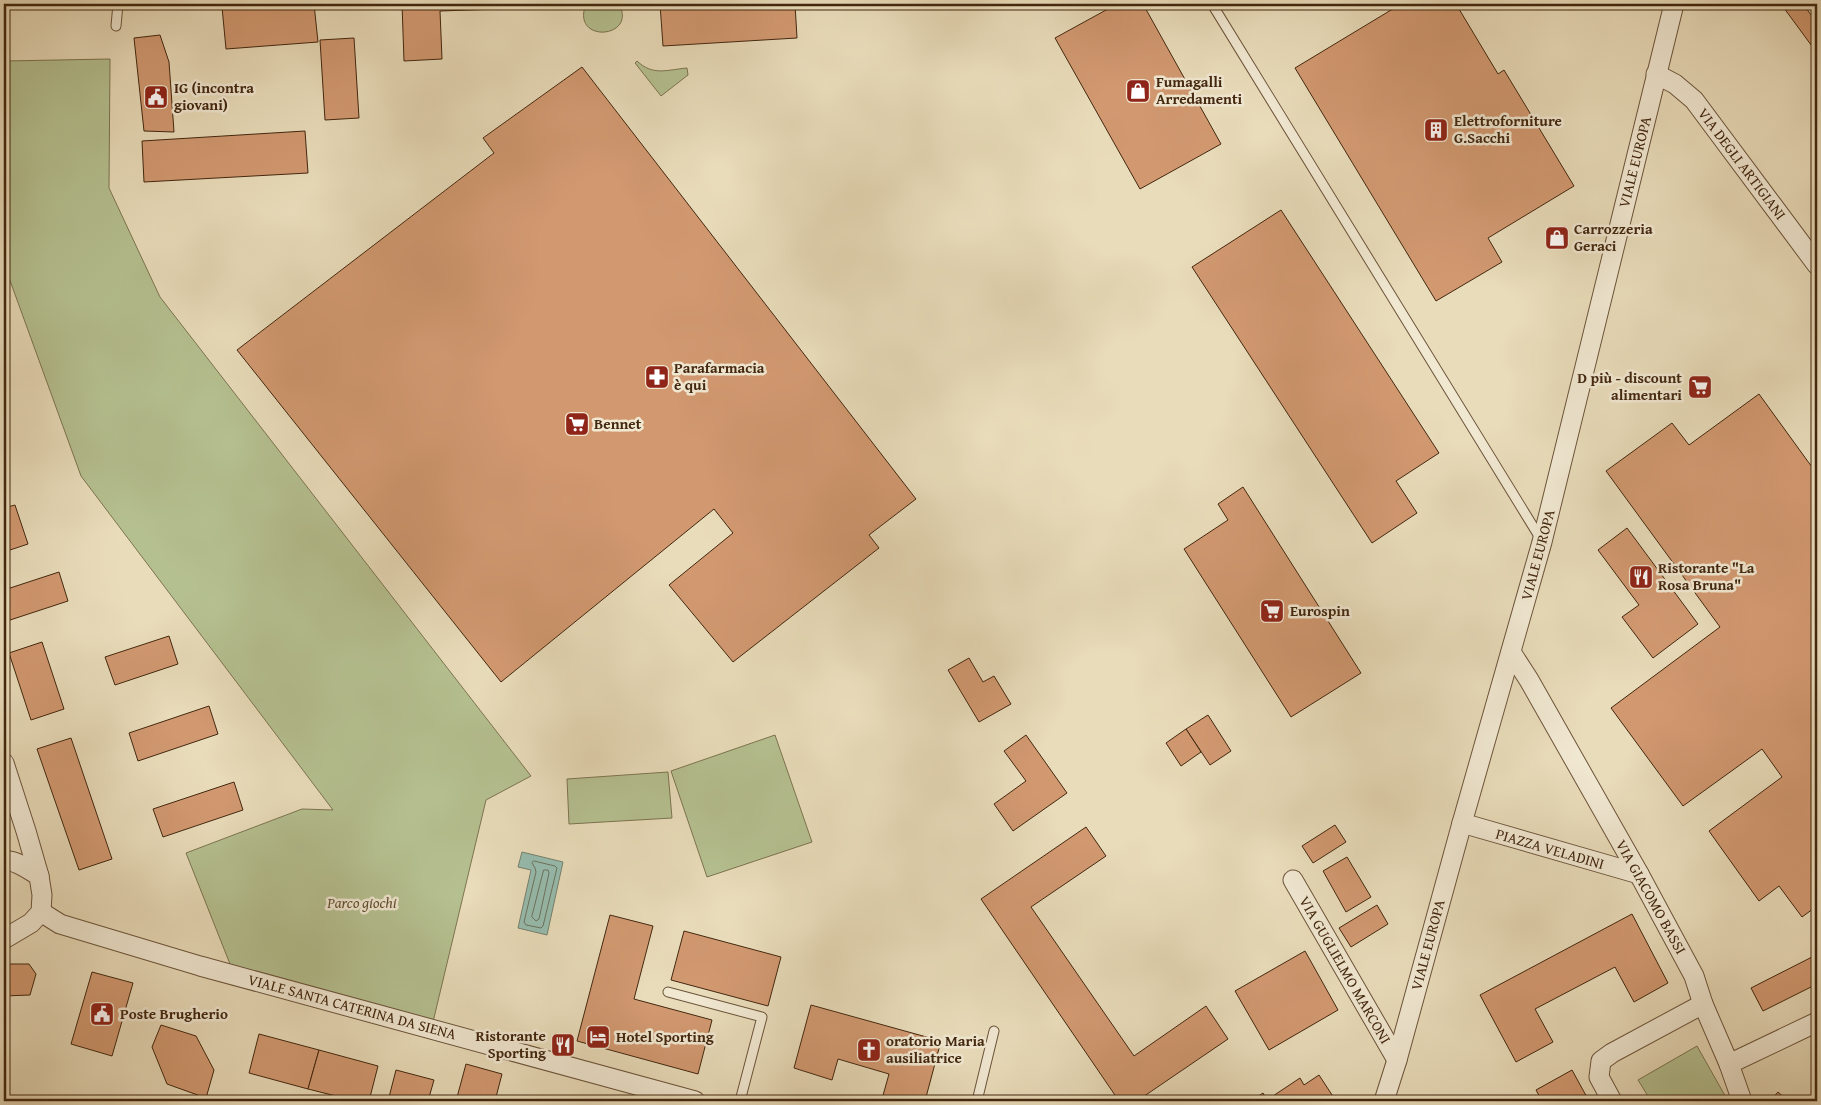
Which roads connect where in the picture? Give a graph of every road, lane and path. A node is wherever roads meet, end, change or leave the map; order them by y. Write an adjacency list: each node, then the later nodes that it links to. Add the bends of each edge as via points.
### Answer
1 (118, 4): 4 (lane)
2 (1212, 4): 7 (lane)
3 (1674, 4): 5 (street, VIALE EUROPA)
4 (116, 26)
5 (1656, 74): 6 (street, VIA DEGLI ARTIGIANI, via 1694,100); 7 (street, VIALE EUROPA)
6 (1817, 265)
7 (1542, 542): 8 (street, VIALE EUROPA)
8 (1511, 652): 10 (street, VIALE EUROPA); 12 (street, VIA GIACOMO BASSI)
9 (4, 763): 13 (street)
10 (1462, 823): 12 (street, PIAZZA VELADINI); 21 (street, VIALE EUROPA)
11 (4, 861): 13 (street)
12 (1639, 874): 18 (street, VIA GIACOMO BASSI, via 1694,976)
13 (39, 876): 15 (street)
14 (1292, 880): 21 (street, VIA GUGLIELMO MARCONI)
15 (41, 912): 16 (street, via 31,923); 23 (street, VIALE SANTA CATERINA DA SIENA, via 60,924 154,952)
16 (4, 940)
17 (668, 992): 24 (lane, via 762,1017)
18 (1703, 1004): 22 (street, VIA GIACOMO BASSI); 27 (street, via 1601,1061 1599,1077)
19 (1817, 1022): 22 (street)
20 (994, 1031): 25 (lane)
21 (1397, 1060): 26 (street, VIALE EUROPA)
22 (1729, 1064): 28 (street)
23 (695, 1101)
24 (740, 1101)
25 (977, 1101)
26 (1384, 1101)
27 (1612, 1101)
28 (1742, 1101)

